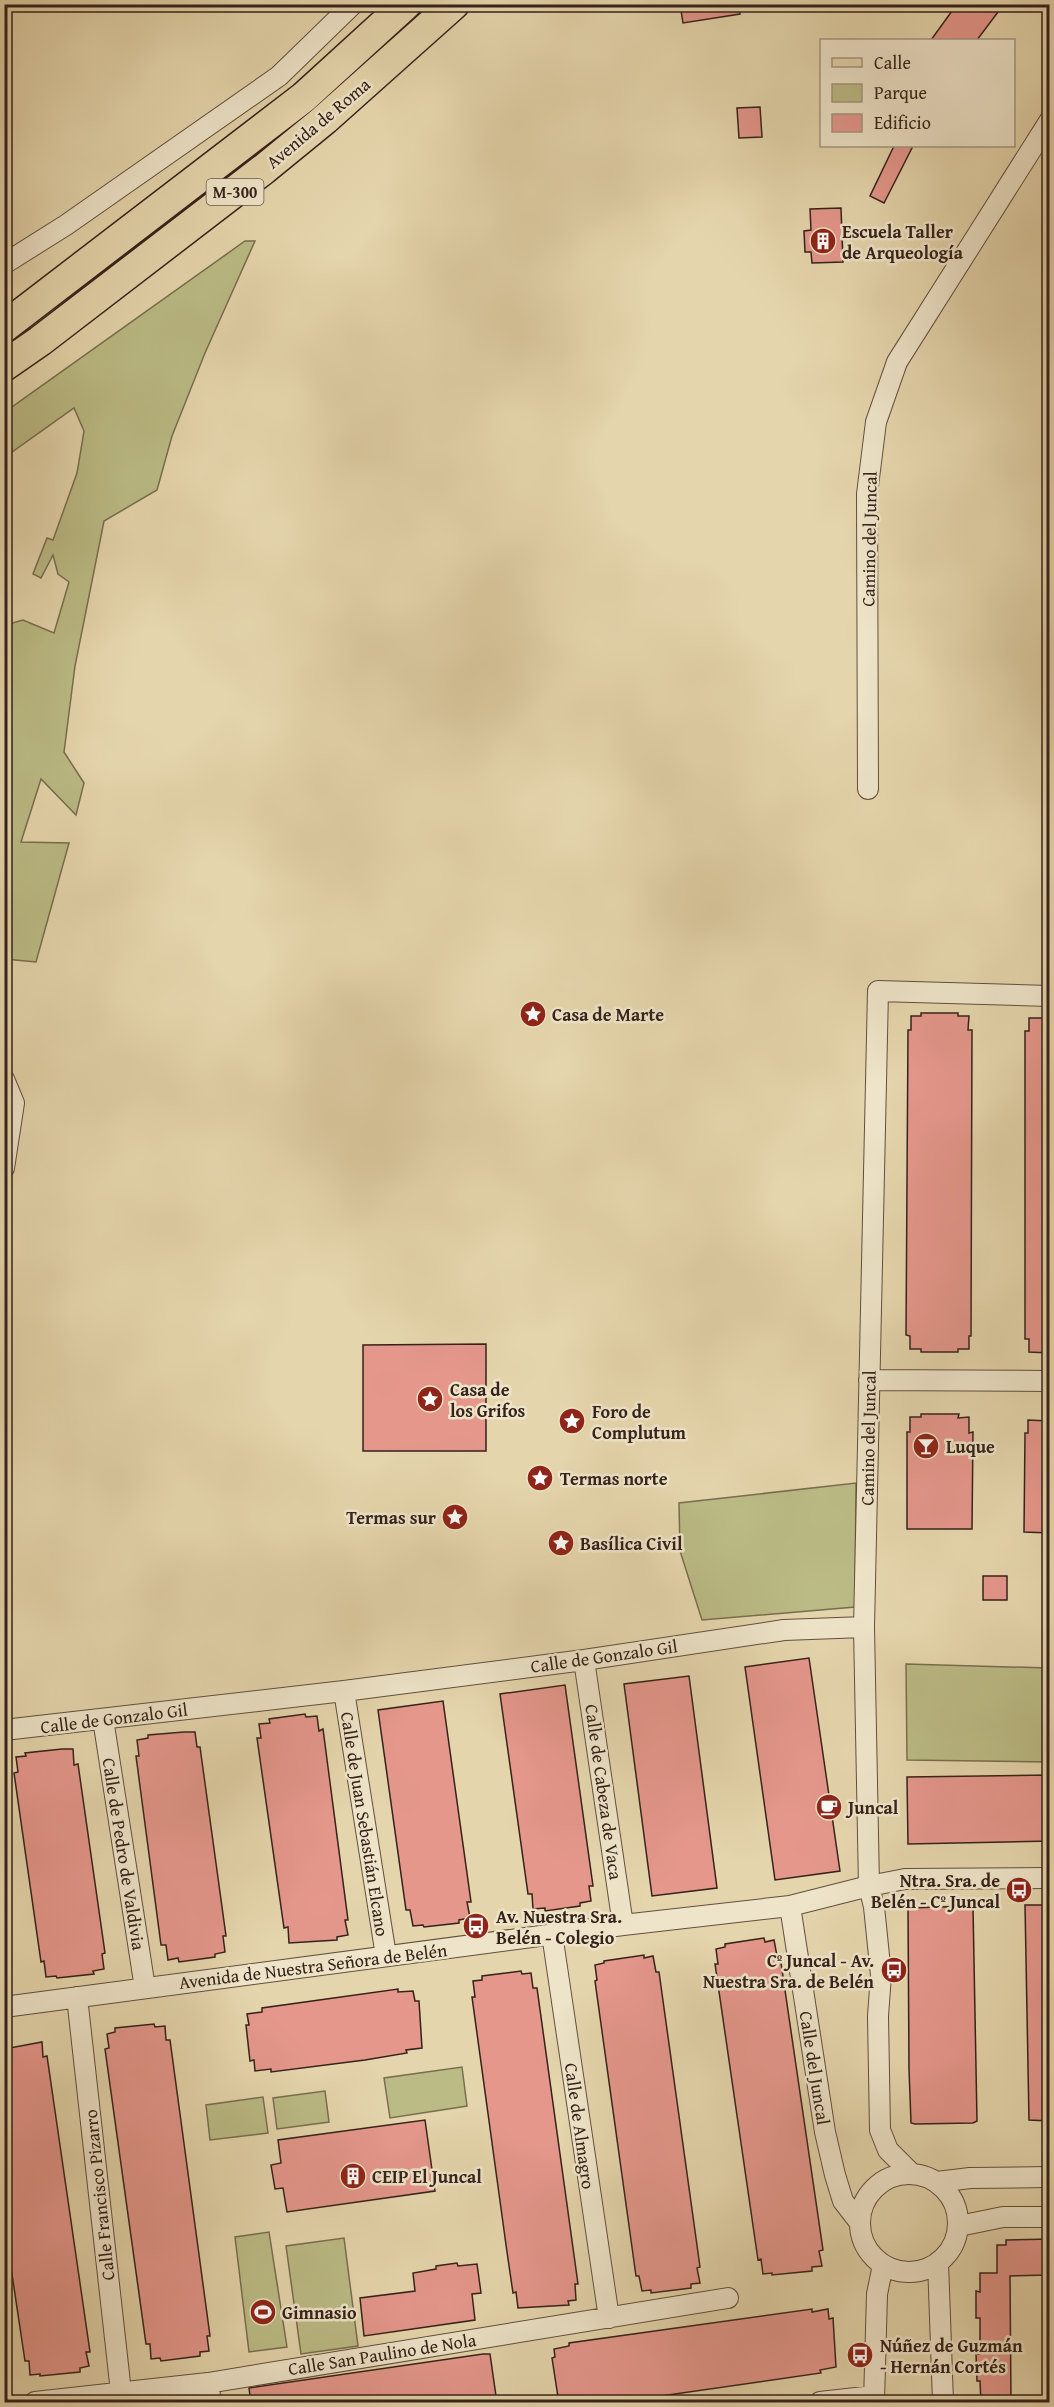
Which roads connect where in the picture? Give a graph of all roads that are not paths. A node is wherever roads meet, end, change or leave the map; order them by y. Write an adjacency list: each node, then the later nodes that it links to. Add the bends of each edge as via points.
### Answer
1 (353, 4): 5 (street, via 279,76)
2 (406, 4): 6 (main road, Avenida de Roma / M-300, via 304,97)
3 (453, 4): 7 (main road, Avenida de Roma / M-300, via 264,169)
4 (1050, 120): 8 (street, Camino del Juncal, via 897,362 876,422 867,494)
5 (4, 264)
6 (4, 327)
7 (4, 366)
8 (868, 789)
9 (1050, 996): 12 (street, Camino del Juncal, via 878,991)
10 (4, 1079): 11 (street, via 14,1103)
11 (4, 1168)
12 (869, 1380): 13 (street); 14 (street, Camino del Juncal)
13 (1050, 1381)
14 (864, 1627): 15 (street, Calle de Gonzalo Gil, via 784,1630); 20 (street, Camino del Juncal)
15 (584, 1659): 16 (street, Calle de Gonzalo Gil); 22 (street, Calle de Cabeza de Vaca)
16 (344, 1691): 17 (street, Calle de Gonzalo Gil); 24 (street, Calle de Juan Sebastián Elcano)
17 (103, 1719): 18 (street, Calle de Gonzalo Gil); 25 (street, Calle de Pedro de Valdivia)
18 (4, 1730)
19 (1050, 1878): 20 (street, Avenida de Nuestra Señora de Belén, via 905,1879)
20 (869, 1886): 21 (street, Avenida de Nuestra Señora de Belén); 28 (street, via 881,1976 880,2130 888,2150)
21 (790, 1906): 22 (street, Avenida de Nuestra Señora de Belén); 32 (street, Calle del Juncal, via 828,2143 843,2201)
22 (624, 1925): 23 (street, Avenida de Nuestra Señora de Belén)
23 (552, 1934): 24 (street, Avenida de Nuestra Señora de Belén); 37 (street, Calle de Almagro)
24 (386, 1956): 25 (street, Avenida de Nuestra Señora de Belén)
25 (145, 1988): 26 (street, Avenida de Nuestra Señora de Belén)
26 (77, 1997): 27 (street, Avenida de Nuestra Señora de Belén); 39 (street, Calle Francisco Pizarro)
27 (4, 2007)
28 (911, 2173): 30 (street); 32 (street, via 881,2182 862,2207)
29 (1050, 2177): 30 (street)
30 (937, 2182): 33 (street, via 951,2196)
31 (1050, 2217): 33 (street, via 1003,2217)
32 (860, 2223): 35 (street, via 863,2239)
33 (959, 2226): 34 (street, via 955,2242)
34 (938, 2262): 35 (street, via 916,2272); 44 (street)
35 (883, 2265): 40 (street, via 877,2294)
36 (728, 2298): 37 (street, Calle San Paulino de Nola)
37 (609, 2318): 38 (street, Calle San Paulino de Nola)
38 (208, 2383): 39 (street, Calle San Paulino de Nola); 42 (street)
39 (121, 2392): 41 (street, Calle San Paulino de Nola)
40 (874, 2399): 43 (street)
41 (35, 2403)
42 (211, 2403)
43 (820, 2403)
44 (944, 2403)

